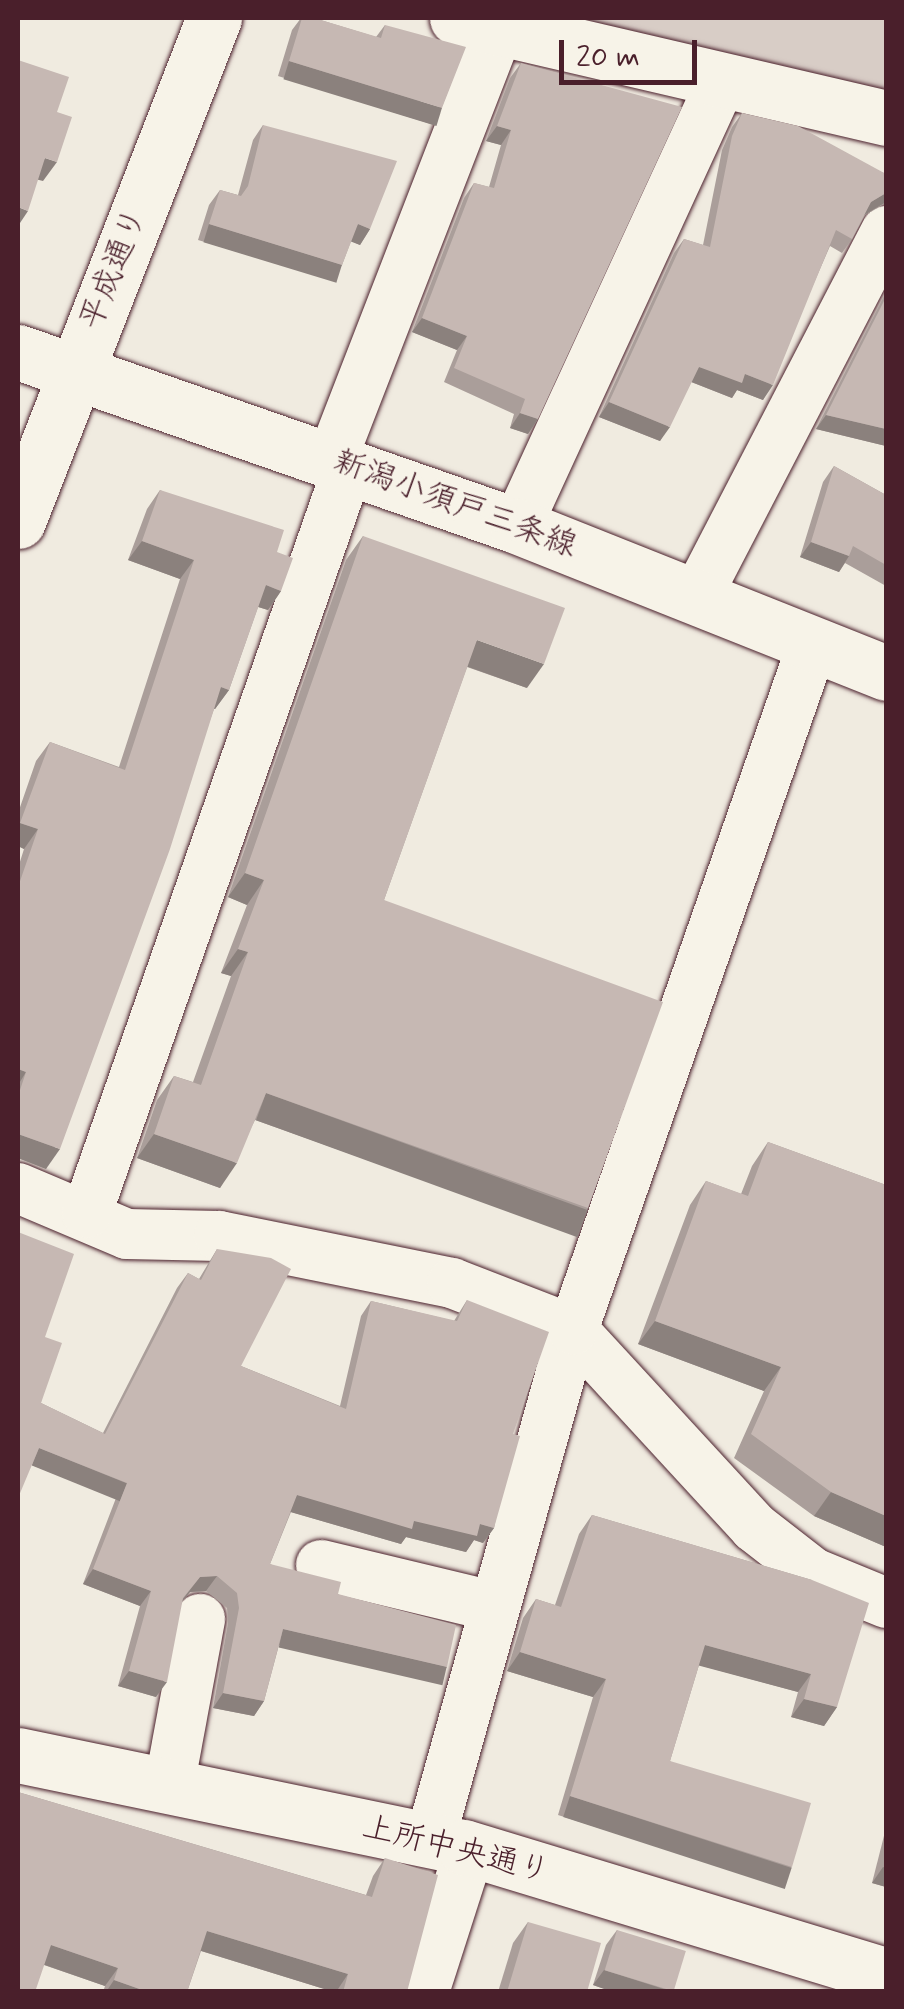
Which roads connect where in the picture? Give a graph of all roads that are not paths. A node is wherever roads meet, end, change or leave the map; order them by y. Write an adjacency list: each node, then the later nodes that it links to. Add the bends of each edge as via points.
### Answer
1 (214, 18): 7 (street, 平成通り)
2 (478, 23): 3 (street); 8 (street)
3 (721, 84): 4 (street); 10 (street)
4 (886, 118)
5 (886, 231): 11 (street)
6 (18, 352): 7 (street, 新潟小須戸三条線)
7 (73, 370): 8 (street, 新潟小須戸三条線); 9 (street, 平成通り)
8 (340, 462): 10 (street, 新潟小須戸三条線); 15 (street)
9 (18, 521)
10 (517, 526): 11 (street, 新潟小須戸三条線)
11 (698, 594): 12 (street, 新潟小須戸三条線)
12 (813, 643): 13 (street, 新潟小須戸三条線); 16 (street)
13 (886, 673)
14 (18, 1188): 15 (street)
15 (86, 1213): 16 (street, via 127,1234 219,1236 452,1283)
16 (573, 1330): 18 (street, via 754,1528 813,1573); 19 (street)
17 (322, 1565): 19 (street)
18 (886, 1603)
19 (492, 1606): 23 (street)
20 (200, 1619): 22 (street)
21 (18, 1755): 22 (street, 上所中央通り)
22 (170, 1787): 23 (street, 上所中央通り)
23 (450, 1845): 24 (street, 上所中央通り); 25 (street)
24 (886, 1975)
25 (424, 1992)

